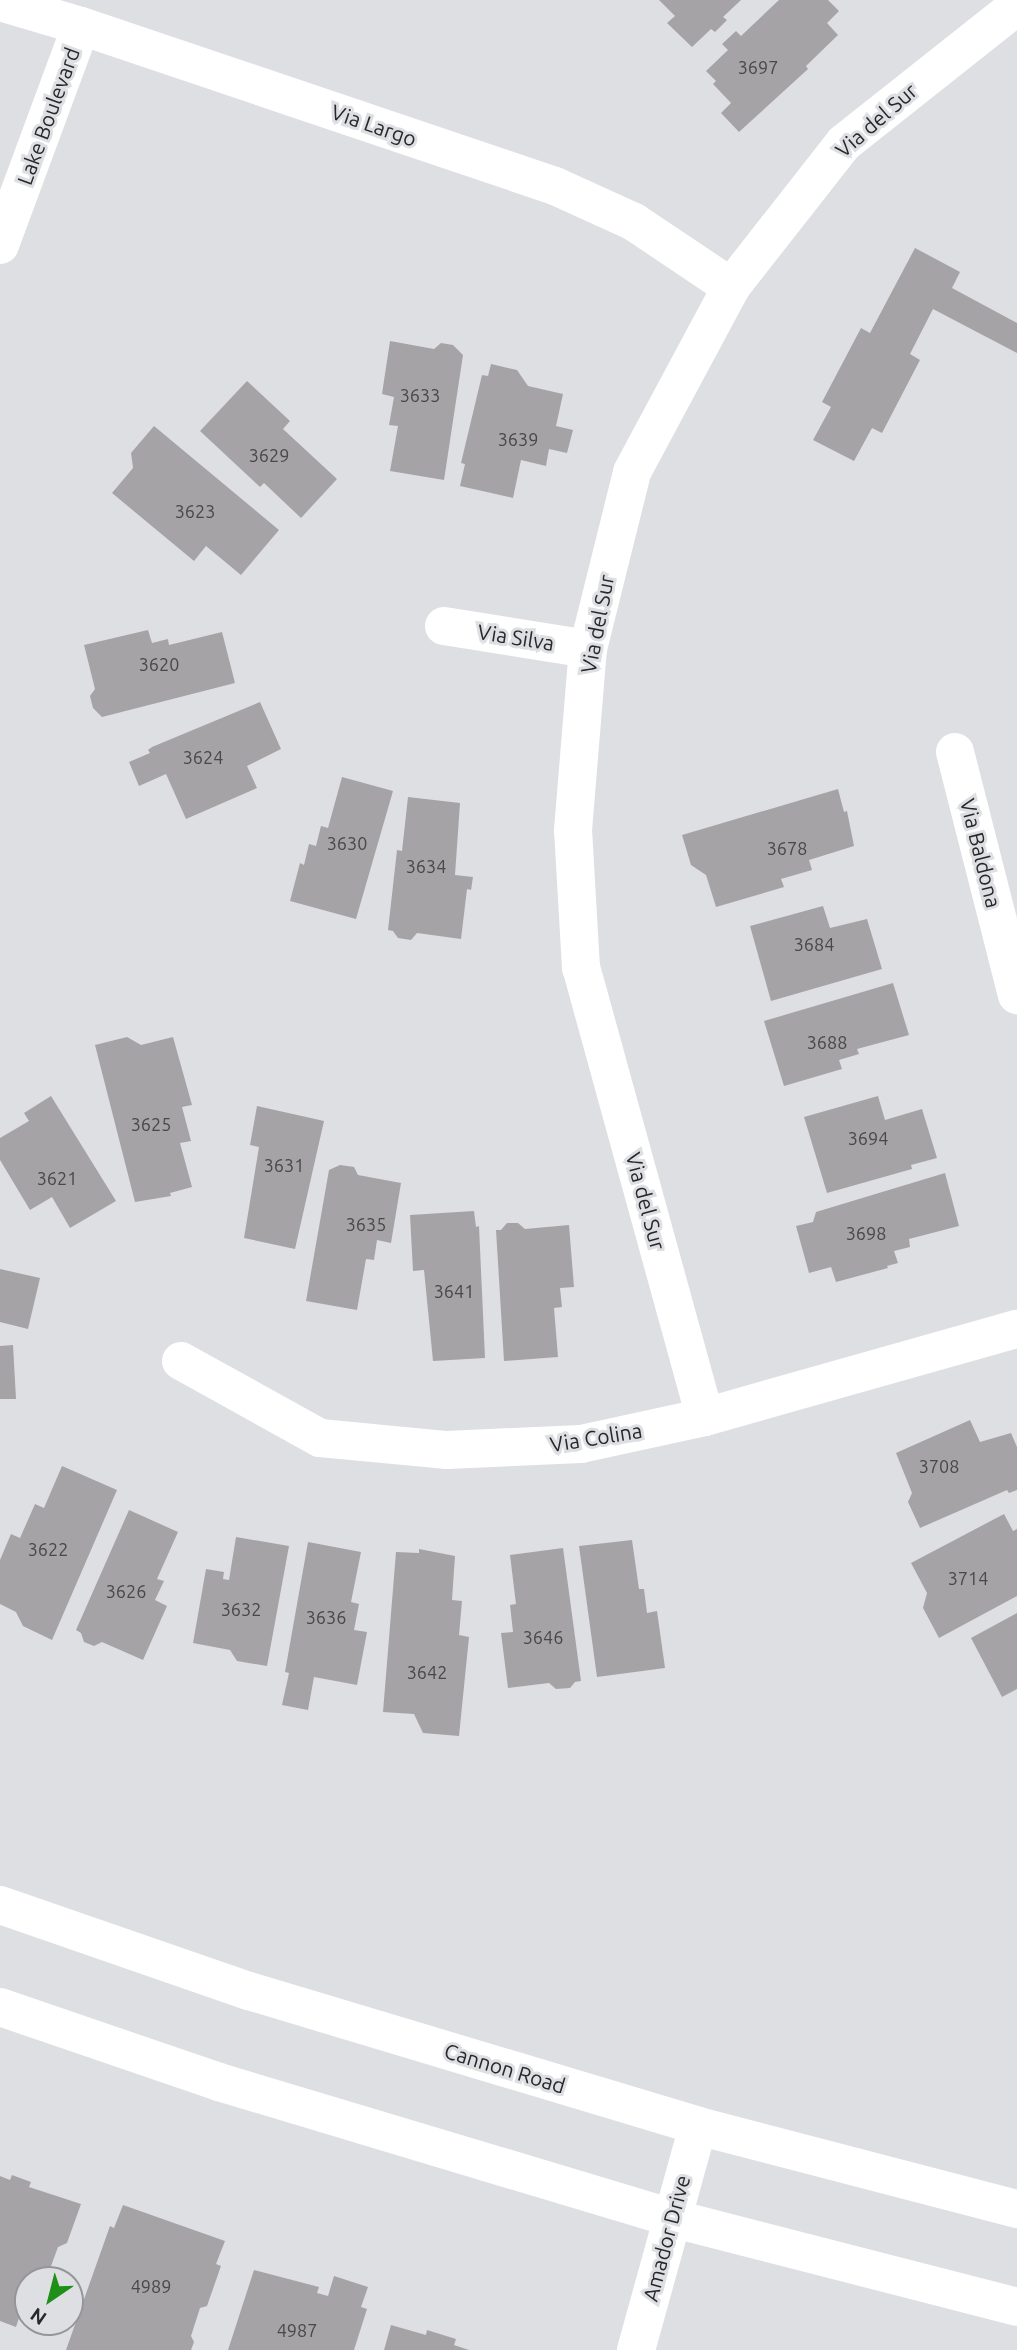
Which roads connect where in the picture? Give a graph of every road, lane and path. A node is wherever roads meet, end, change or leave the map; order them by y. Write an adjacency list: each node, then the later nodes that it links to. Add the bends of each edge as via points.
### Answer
1 (0, 2): 3 (street, Via Largo)
2 (998, 9): 5 (street, Via del Sur, via 844,143)
3 (81, 26): 4 (street, Lake Boulevard); 5 (street, Via Largo, via 555,186 634,222)
4 (0, 245)
5 (731, 287): 7 (street, Via del Sur, via 632,472)
6 (444, 626): 7 (street, Via Silva)
7 (588, 649): 12 (street, Via del Sur, via 573,830 581,968)
8 (955, 752): 9 (street, Via Baldona)
9 (1017, 995)
10 (1017, 1329): 12 (street, Via Colina)
11 (181, 1361): 12 (street, Via Colina, via 320,1438 447,1450 581,1444)
12 (705, 1417)
13 (0, 1905): 15 (street, Cannon Road, via 249,1991)
14 (0, 2007): 17 (street, via 219,2082)
15 (698, 2126): 16 (street, Cannon Road); 17 (street, Amador Drive)
16 (1017, 2209)
17 (671, 2218): 18 (street); 19 (street, Amador Drive)
18 (1017, 2306)
19 (636, 2350)

